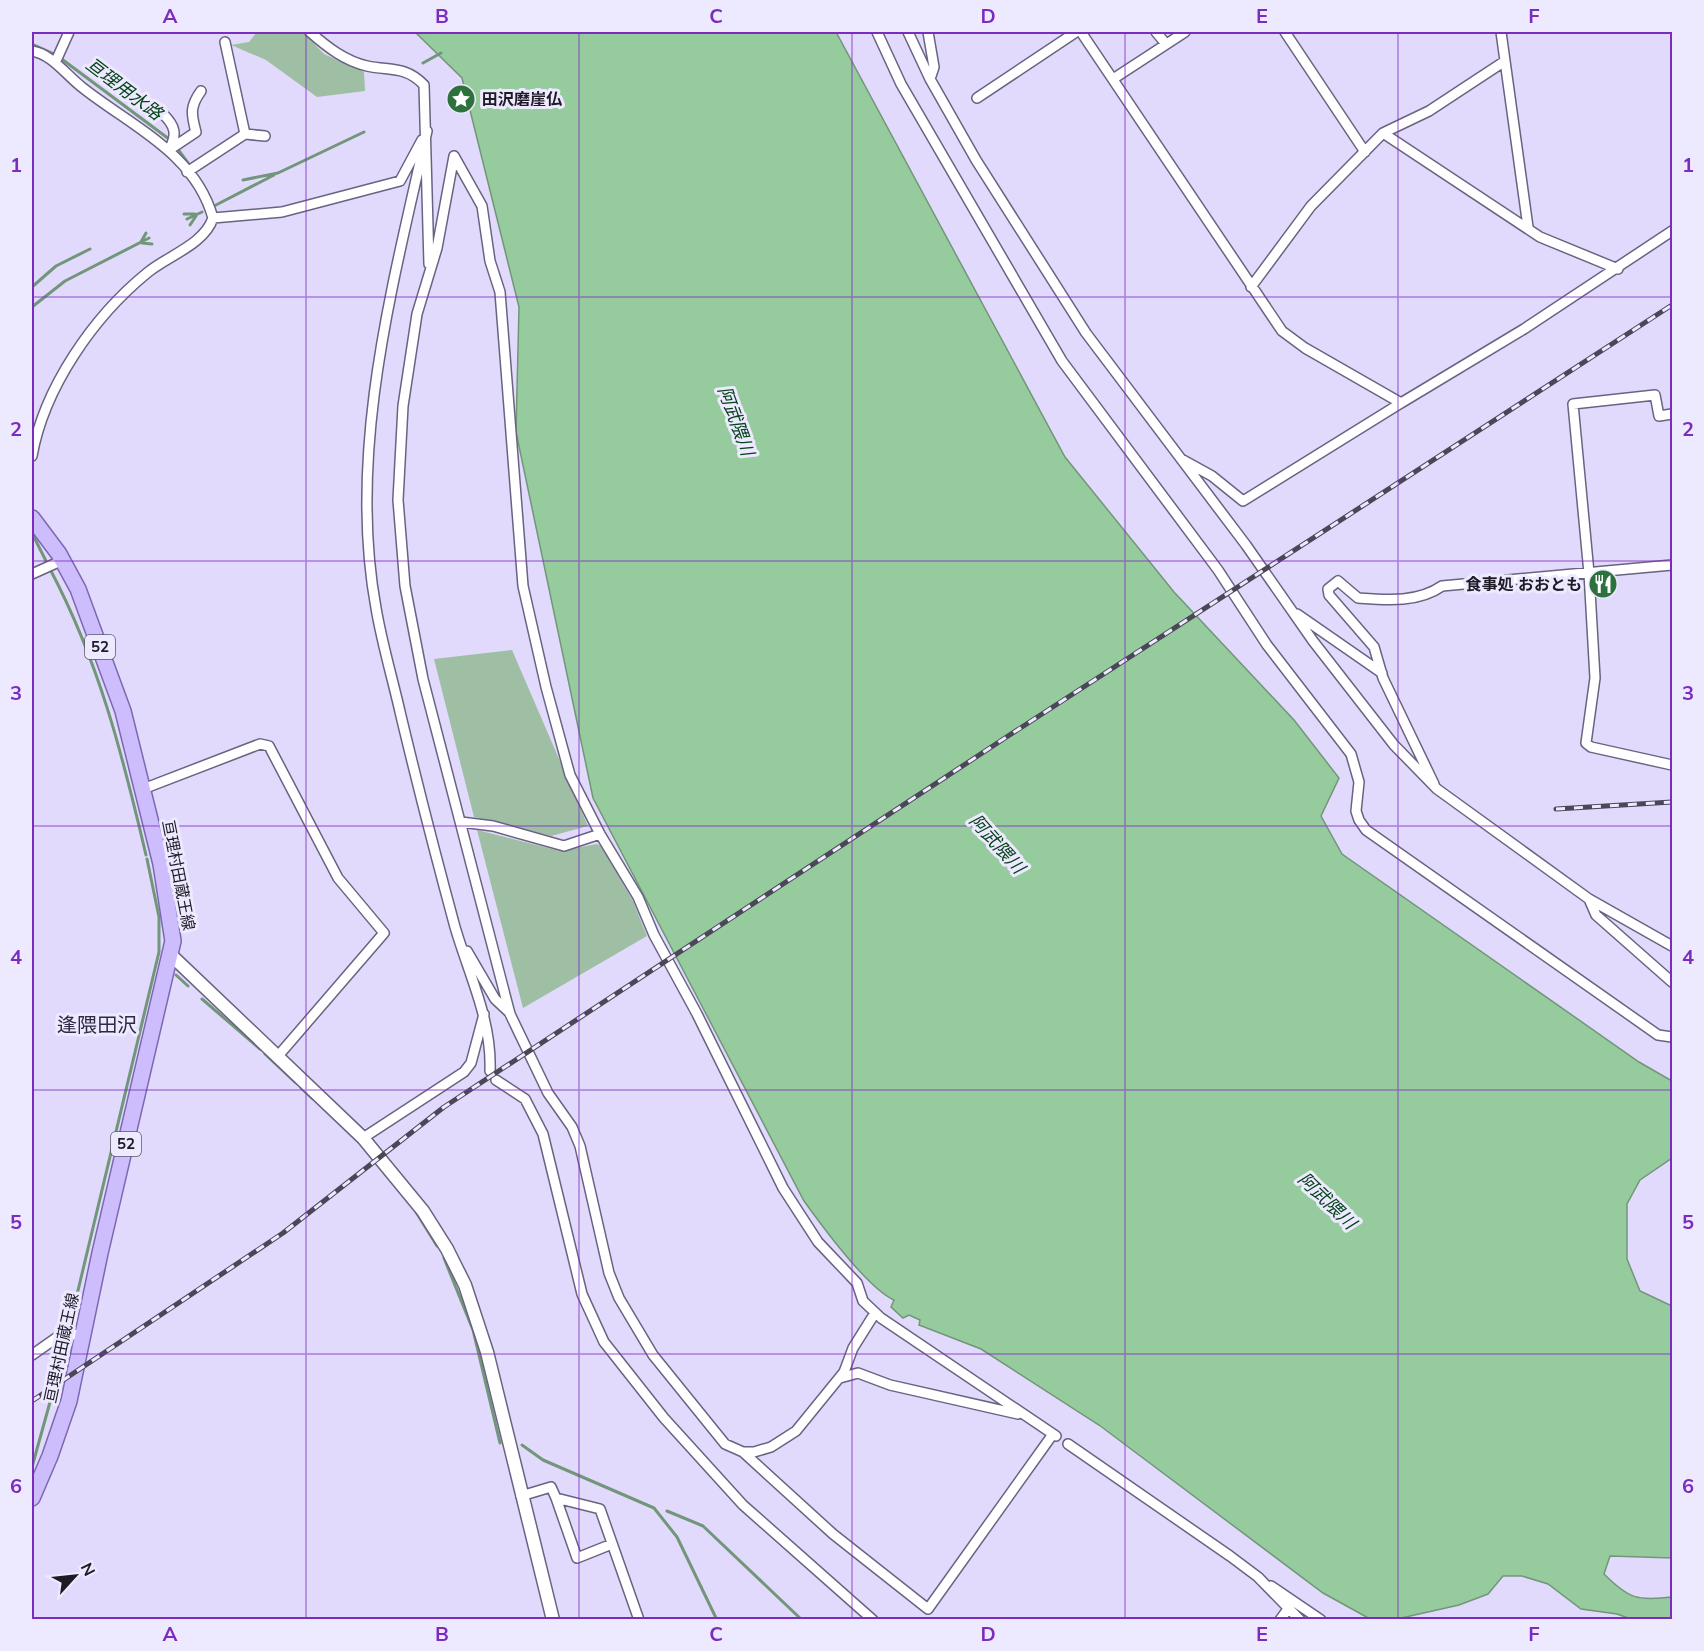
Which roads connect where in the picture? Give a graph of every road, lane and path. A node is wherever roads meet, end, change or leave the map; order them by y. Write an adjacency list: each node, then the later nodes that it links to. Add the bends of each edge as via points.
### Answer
1 (69, 32): 16 (street)
2 (310, 32): 22 (street, via 350,60 414,75 424,85)
3 (877, 32): 58 (street, via 902,84 1062,361 1218,570 1267,645 1351,754 1359,782 1356,811 1366,830 1658,1035)
4 (908, 32): 17 (street)
5 (928, 32): 17 (street, via 934,67)
6 (1076, 32): 20 (street)
7 (1081, 32): 18 (street)
8 (1156, 32): 13 (street)
9 (1185, 32): 13 (street)
10 (1285, 32): 27 (street)
11 (1501, 32): 15 (street)
12 (225, 42): 24 (street)
13 (1166, 45): 18 (street)
14 (32, 51): 16 (street)
15 (1504, 61): 23 (street, via 1429,111); 30 (street)
16 (55, 63): 26 (street, via 84,89)
17 (930, 79): 38 (street, via 976,160 1086,333)
18 (1113, 79): 34 (street)
19 (201, 91): 26 (street, via 190,112 196,132)
20 (977, 98)
21 (164, 115): 26 (street, via 175,130)
22 (427, 131): 29 (street, via 400,181 282,212); 33 (street); 52 (street, via 391,297 370,429 367,528 384,645)
23 (1383, 133): 27 (street); 30 (street)
24 (245, 134): 25 (street); 28 (street)
25 (265, 136)
26 (169, 150): 28 (street)
27 (1365, 152): 34 (street, via 1311,206)
28 (187, 172): 29 (street)
29 (213, 218): 37 (street, via 202,236 129,289 93,331 40,418)
30 (1528, 227): 32 (street, via 1540,237)
31 (1672, 231): 32 (street)
32 (1618, 269): 35 (street)
33 (429, 270): 49 (street, via 417,314 403,406 398,460 399,534 408,607); 50 (street, via 437,248 454,156 482,206 490,261 500,291 523,586 570,775)
34 (1251, 287): 35 (street, via 1282,331)
35 (1401, 404): 38 (street, via 1243,501 1212,476)
36 (1672, 414): 42 (street, via 1659,416 1654,395 1572,404)
37 (32, 456)
38 (1180, 458): 44 (street)
39 (32, 518): 40 (main road, 亘理村田蔵王線 / 52)
40 (63, 560): 43 (street); 47 (main road, 亘理村田蔵王線 / 52, via 113,682)
41 (1672, 565): 42 (street)
42 (1589, 573): 45 (street, via 1442,586 1425,595 1383,600 1358,598 1338,581 1328,589 1329,595 1374,647); 46 (street, via 1595,678 1586,743)
43 (32, 574)
44 (1291, 609): 45 (street); 48 (street, via 1394,745)
45 (1382, 673): 48 (street)
46 (1672, 765)
47 (143, 789): 54 (main road, 亘理村田蔵王線 / 52, via 170,908); 59 (street, via 260,744 269,746 338,878 384,933)
48 (1437, 789): 51 (street)
49 (461, 822): 50 (street, via 493,826 564,846); 57 (street)
50 (600, 834): 63 (street, via 638,897 783,1188 818,1242 857,1283 863,1301)
51 (1589, 899): 53 (street); 55 (street, via 1596,915)
52 (458, 936): 56 (street); 57 (street, via 495,999)
53 (1672, 946)
54 (172, 956): 59 (street); 64 (main road, 亘理村田蔵王線 / 52)
55 (1672, 982)
56 (484, 1014): 60 (street, via 489,1030); 62 (street, via 471,1063 464,1072)
57 (510, 1014): 69 (street, via 548,1093 580,1146 609,1273 619,1298 653,1355 724,1444)
58 (1672, 1037)
59 (278, 1056): 62 (street)
60 (490, 1071)
61 (496, 1080): 78 (street, via 525,1099 543,1134 582,1294 611,1351 664,1418 743,1505)
62 (363, 1138): 70 (street, via 423,1211 465,1285 487,1352)
63 (875, 1313): 66 (street); 67 (street)
64 (83, 1334): 65 (street, via 59,1336); 71 (main road, 亘理村田蔵王線 / 52, via 69,1401)
65 (32, 1355)
66 (837, 1380): 67 (street, via 858,1373 890,1385); 69 (street, via 786,1440)
67 (1023, 1416): 69 (street, via 1055,1435 928,1610 833,1534)
68 (1068, 1444): 74 (street)
69 (743, 1452)
70 (521, 1496): 72 (street, via 552,1487); 76 (street)
71 (32, 1498)
72 (556, 1498): 73 (street, via 600,1509); 73 (street, via 577,1558)
73 (612, 1544): 77 (street)
74 (1258, 1577): 75 (street); 81 (street)
75 (1288, 1609): 79 (street); 80 (street)
76 (553, 1620)
77 (639, 1620)
78 (873, 1620)
79 (1280, 1620)
80 (1300, 1620)
81 (1321, 1620)

